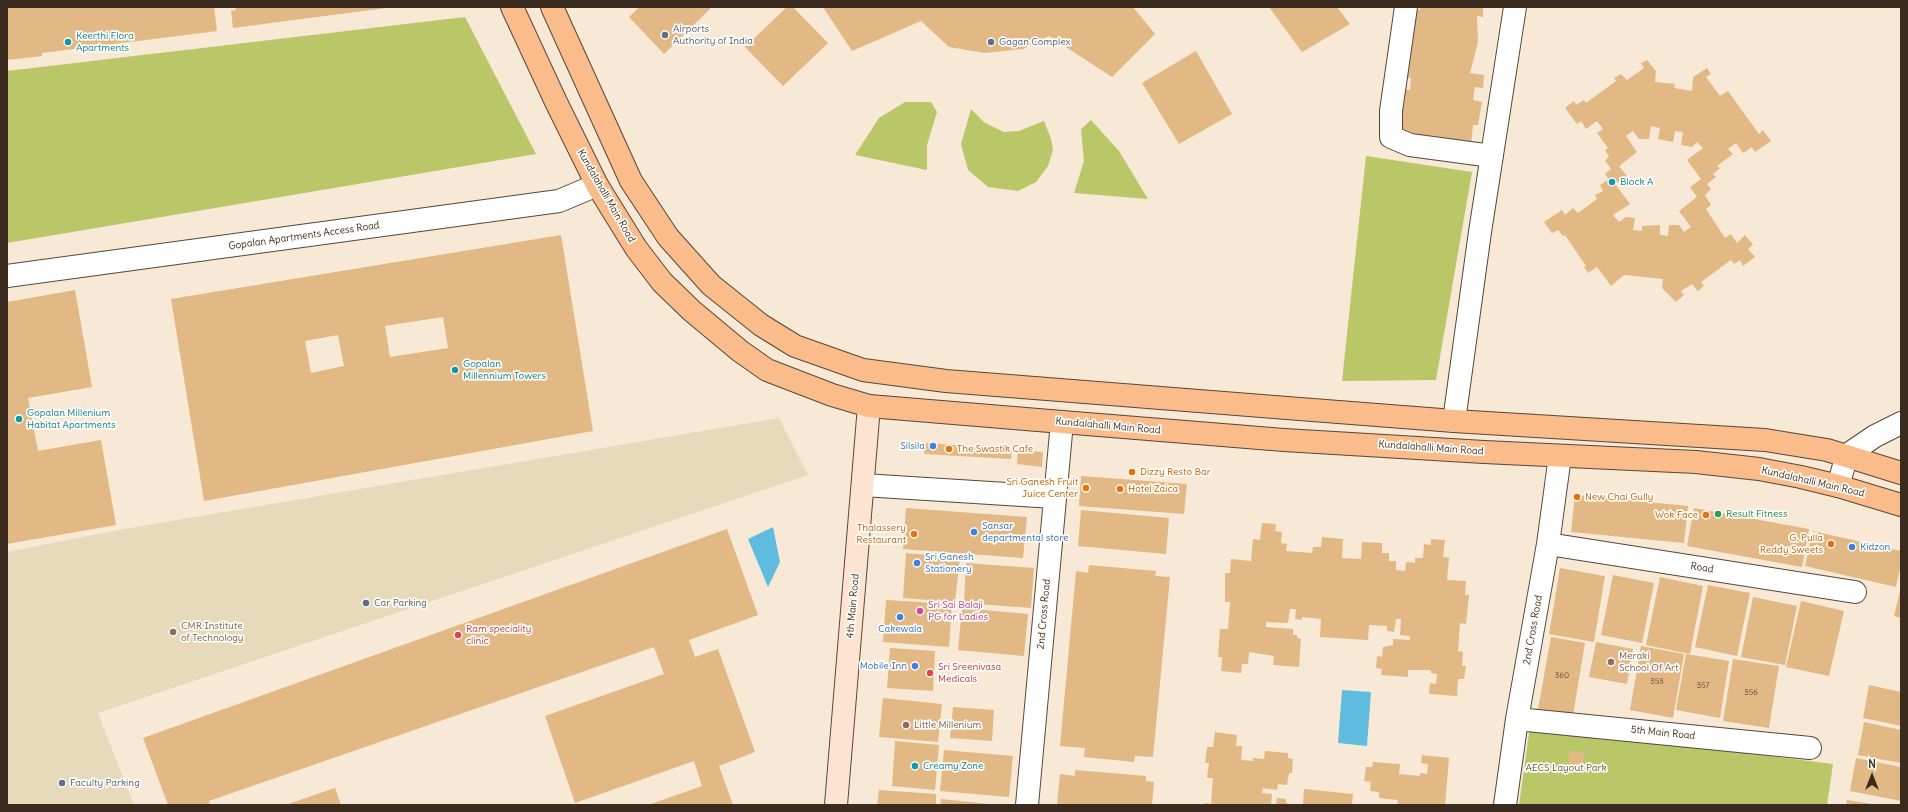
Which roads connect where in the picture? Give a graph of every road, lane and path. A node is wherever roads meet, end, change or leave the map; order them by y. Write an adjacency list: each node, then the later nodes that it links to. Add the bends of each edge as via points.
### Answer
1 (512, 7): 6 (main road, Kundalahalli Main Road)
2 (552, 7): 9 (main road, via 631,181 668,237 710,284 761,325 795,346 863,370 946,381)
3 (1406, 7): 5 (street, via 1390,111 1391,137 1410,145)
4 (1515, 7): 5 (street)
5 (1492, 156): 9 (street)
6 (597, 185): 7 (street, Gopalan Apartments Access Road, via 559,201); 8 (main road, Kundalahalli Main Road, via 636,248 662,282 740,351 767,370)
7 (7, 276)
8 (869, 406): 10 (main road, Kundalahalli Main Road); 15 (street, 4th Main Road)
9 (1454, 421): 12 (main road, via 1765,440)
10 (1062, 422): 13 (main road, Kundalahalli Main Road, via 1284,440); 17 (street, 2nd Cross Road)
11 (1901, 423): 12 (street, via 1874,436)
12 (1848, 455): 14 (main road); 16 (street)
13 (1560, 456): 16 (main road, Kundalahalli Main Road, via 1704,463 1759,469); 19 (street, 2nd Cross Road)
14 (1901, 473)
15 (863, 485): 17 (street); 23 (street, 4th Main Road)
16 (1838, 486): 18 (main road, Kundalahalli Main Road)
17 (1054, 497): 24 (street, 2nd Cross Road)
18 (1901, 505)
19 (1548, 544): 20 (street, Road); 21 (street, 2nd Cross Road)
20 (1855, 592)
21 (1517, 719): 22 (street, 5th Main Road); 25 (street, 2nd Cross Road)
22 (1810, 748)
23 (836, 805)
24 (1027, 805)
25 (1505, 805)

